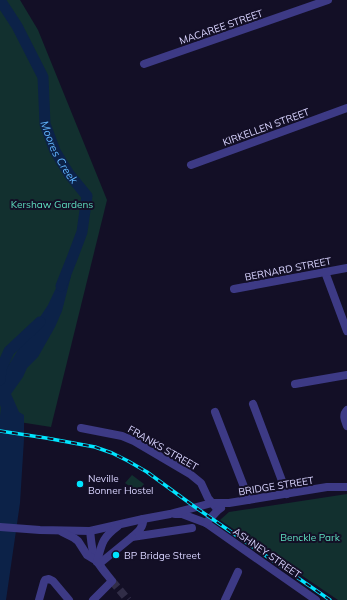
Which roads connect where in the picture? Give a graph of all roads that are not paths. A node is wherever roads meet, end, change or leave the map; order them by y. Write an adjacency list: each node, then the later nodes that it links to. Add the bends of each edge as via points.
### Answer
1 (328, 0): 2 (street, MACAREE STREET)
2 (144, 64)
3 (347, 108): 4 (street, KIRKELLEN STREET)
4 (191, 165)
5 (347, 268): 6 (street, BERNARD STREET)
6 (325, 272): 7 (street, BERNARD STREET); 8 (street)
7 (234, 289)
8 (347, 332)
9 (347, 375): 10 (street)
10 (295, 384)
11 (253, 404): 19 (street)
12 (347, 410): 14 (street, via 344,413)
13 (215, 412): 20 (street)
14 (347, 426)
15 (82, 428): 21 (street, FRANKS STREET, via 134,441 197,479)
16 (347, 482): 18 (street, BRIDGE STREET)
17 (347, 487): 18 (street, BRIDGE STREET)
18 (327, 488): 19 (street, BRIDGE STREET)
19 (287, 494): 20 (street, BRIDGE STREET)
20 (248, 500): 22 (street, BRIDGE STREET)
21 (212, 503): 22 (street, BRIDGE STREET); 23 (street, FRANKS STREET); 24 (street, BRIDGE STREET)
22 (229, 504): 23 (street, BRIDGE STREET)
23 (218, 510): 26 (street, BRIDGE STREET)
24 (170, 514): 25 (street, BRIDGE STREET); 26 (street, BRIDGE STREET, via 182,514)
25 (143, 519): 27 (street, BRIDGE STREET); 32 (street, via 143,526)
26 (206, 523): 39 (street, ASHNEY STREET)
27 (121, 524): 31 (street, BRIDGE STREET); 33 (street, via 104,539)
28 (0, 527): 30 (street, BRIDGE STREET)
29 (192, 528): 32 (street)
30 (62, 531): 31 (street, BRIDGE STREET); 33 (street, via 78,541 87,555)
31 (90, 531): 33 (street, via 91,546)
32 (132, 537): 33 (street)
33 (98, 563): 35 (street, via 112,581)
34 (238, 572): 38 (street)
35 (98, 598)
36 (39, 600): 37 (street, via 44,582 49,579 53,580)
37 (69, 600)
38 (225, 600)
39 (316, 600)

